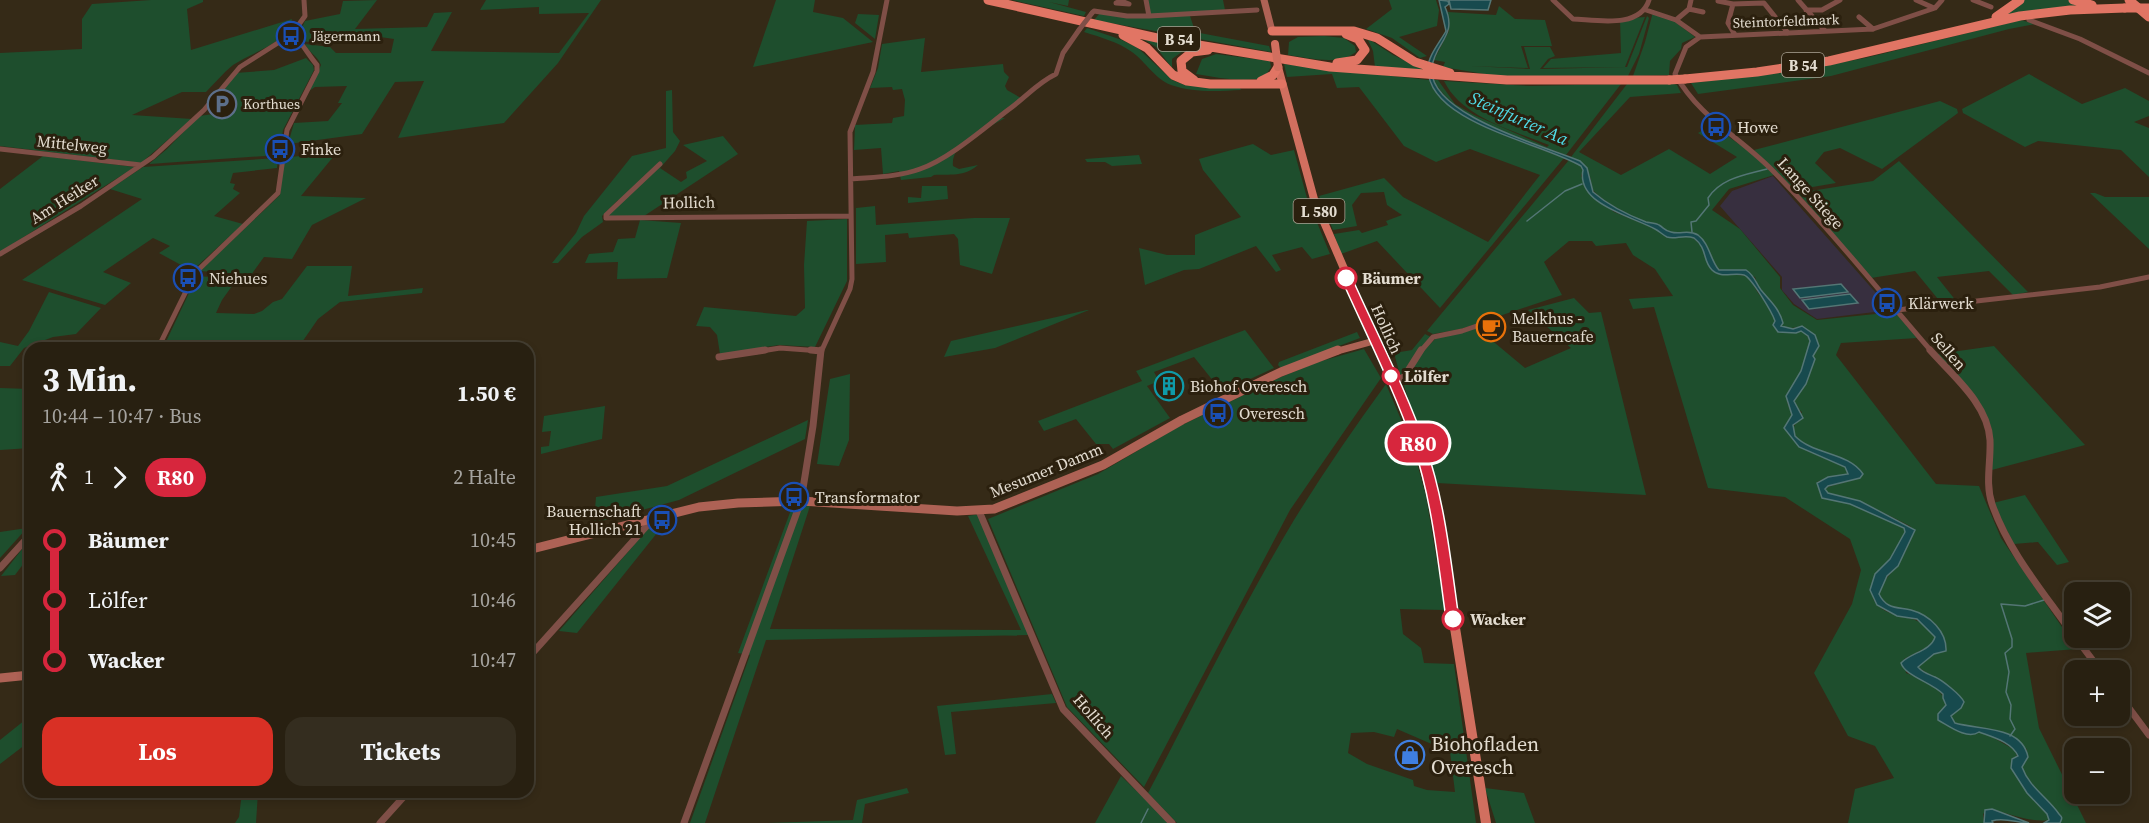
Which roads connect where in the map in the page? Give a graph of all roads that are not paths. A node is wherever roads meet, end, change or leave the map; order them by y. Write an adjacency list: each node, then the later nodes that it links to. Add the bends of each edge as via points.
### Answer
1 (304, 0): 41 (street, via 305,16)
2 (886, 0): 57 (street, via 873,72 850,132)
3 (988, 0): 34 (highway, B 54)
4 (999, 0): 46 (highway, B 54, via 1097,24)
5 (1146, 0): 29 (street)
6 (1264, 0): 37 (main road, L 580)
7 (1553, 0): 24 (street, via 1573,19 1639,16)
8 (1648, 0): 24 (street)
9 (1691, 0): 25 (street)
10 (1798, 0): 27 (street)
11 (1839, 0): 27 (street, via 1822,10)
12 (1916, 0): 21 (street)
13 (1942, 0): 21 (street)
14 (1973, 0): 20 (street)
15 (2020, 0): 35 (highway)
16 (2073, 0): 22 (highway)
17 (1718, 1): 18 (street)
18 (1732, 4): 40 (street, via 1764,3); 42 (street, via 1728,23)
19 (2127, 4): 22 (highway, B 54); 23 (highway, B 54, bridge); 31 (highway)
20 (1991, 7)
21 (1935, 8): 36 (street, Steintorfeldmark)
22 (2110, 8): 35 (highway, B 54, via 2049,12)
23 (2149, 8)
24 (1646, 9): 32 (street)
25 (1689, 9): 28 (street); 32 (street)
26 (1257, 10): 29 (street)
27 (1806, 10): 38 (street)
28 (1702, 12)
29 (1149, 16): 57 (street, bridge, via 1094,11 1063,53 1056,74 943,157 912,173)
30 (1859, 17): 36 (street, Steintorfeldmark)
31 (2149, 17)
32 (1676, 20): 43 (street)
33 (2028, 20): 48 (street, via 2080,39)
34 (1089, 24): 45 (highway, B 54); 53 (highway, via 1138,42 1173,75 1187,81)
35 (1978, 25): 51 (highway, B 54, bridge, via 1829,61 1757,72)
36 (1873, 29): 38 (street, Steintorfeldmark)
37 (1272, 31): 39 (highway); 44 (main road, Hollich / L 580); 50 (highway, via 1353,31 1377,38 1415,62)
38 (1825, 32): 40 (street, Steintorfeldmark)
39 (1285, 33): 44 (highway); 46 (highway, via 1349,34 1365,50 1357,60)
40 (1788, 33): 42 (street, Steintorfeldmark)
41 (292, 34): 56 (street, Am Heiker, via 240,67 204,110); 64 (street, via 317,65 317,71 287,130 278,193 195,273)
42 (1735, 35): 43 (street, Steintorfeldmark)
43 (1700, 38): 51 (street, via 1686,47)
44 (1275, 44): 47 (main road, Hollich / L 580, bridge)
45 (1247, 54): 49 (highway, B 54); 52 (highway, via 1197,51 1183,57 1180,67 1198,81)
46 (1316, 62): 49 (highway, B 54)
47 (1278, 67): 52 (highway, via 1269,79); 53 (main road, Hollich / L 580)
48 (2149, 73)
49 (1417, 75): 50 (highway, B 54)
50 (1448, 75): 51 (highway, B 54, via 1618,81)
51 (1672, 77): 61 (street, Lange Stiege, via 1712,123 1762,159)
52 (1261, 81): 53 (highway)
53 (1282, 84): 63 (main road, Hollich / L 580, via 1314,199)
54 (0, 149): 56 (street, Mittelweg)
55 (660, 164): 58 (street, Hollich, via 606,218)
56 (142, 165): 59 (street, Am Heiker)
57 (851, 179): 58 (street)
58 (851, 216): 65 (street, via 850,290)
59 (0, 254)
60 (2149, 277): 61 (street, Sellen, via 2100,287)
61 (1897, 310): 74 (street, Sellen, via 1987,417 1988,487 1992,504 2026,568)
62 (1500, 318): 67 (street, via 1433,337 1404,377)
63 (1374, 341): 67 (main road, Hollich / L 580); 69 (main road, Mesumer Damm, via 1304,362 1182,420 1079,476 1006,506)
64 (161, 342)
65 (821, 351): 66 (street, via 780,348); 68 (street)
66 (719, 357)
67 (1394, 382): 86 (main road, Hollich / L 580, via 1431,487)
68 (801, 501): 69 (main road, Mesumer Damm); 70 (main road, Mesumer Damm, via 699,507); 84 (street)
69 (979, 511): 85 (street, Hollich, via 1063,709)
70 (655, 517): 72 (main road, Mesumer Damm); 76 (street)
71 (24, 542): 73 (street)
72 (534, 548)
73 (0, 568)
74 (2064, 622)
75 (2083, 648): 77 (street, Sellen)
76 (534, 651)
77 (2092, 660)
78 (24, 676): 79 (main road)
79 (0, 678)
80 (2130, 709): 81 (street)
81 (2149, 735)
82 (403, 798): 83 (street)
83 (380, 823)
84 (684, 823)
85 (1172, 823)
86 (1486, 823)

